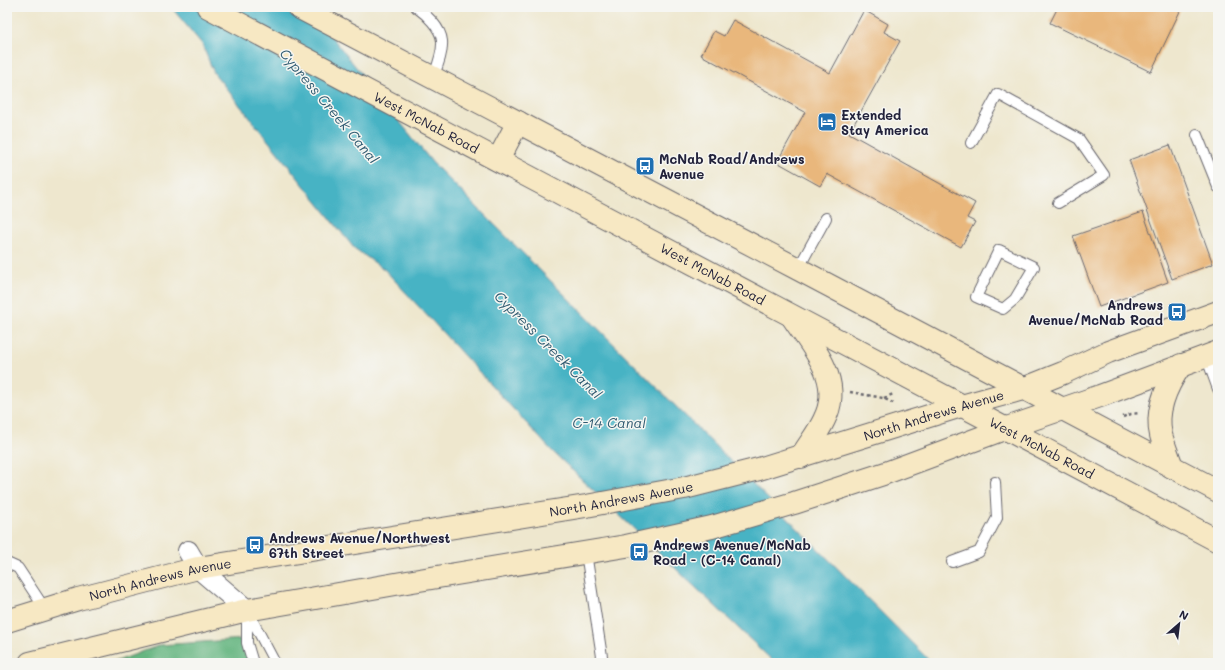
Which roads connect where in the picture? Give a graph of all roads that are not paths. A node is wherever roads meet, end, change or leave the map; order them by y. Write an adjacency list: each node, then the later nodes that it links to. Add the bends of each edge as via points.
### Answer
1 (208, 7): 8 (main road, West McNab Road)
2 (298, 7): 4 (main road)
3 (416, 7): 4 (lane, via 434,24 442,40)
4 (433, 78): 5 (main road)
5 (518, 122): 8 (main road); 12 (main road)
6 (1197, 135): 9 (lane)
7 (971, 143): 10 (lane, via 998,94 1079,139 1104,175)
8 (498, 160): 15 (main road, West McNab Road)
9 (1218, 187)
10 (1058, 202)
11 (826, 218): 12 (lane)
12 (798, 269): 18 (main road)
13 (976, 297): 13 (lane, via 999,250 1034,267 1015,299 1003,309)
14 (1218, 312): 18 (main road, North Andrews Avenue, via 1108,352 1063,374)
15 (791, 315): 20 (main road, West McNab Road); 23 (main road, via 824,365 831,388 831,400 824,420)
16 (1212, 354): 17 (main road); 19 (lane)
17 (1181, 366): 21 (main road); 24 (main road, via 1165,392 1160,413 1161,433)
18 (1023, 389): 20 (main road, North Andrews Avenue); 21 (main road)
19 (1218, 389)
20 (961, 406): 22 (main road, West McNab Road); 23 (main road, North Andrews Avenue)
21 (1061, 408): 22 (main road); 24 (main road)
22 (1004, 428): 27 (main road, West McNab Road); 28 (main road, via 883,474 794,503 712,527)
23 (801, 457): 29 (main road, North Andrews Avenue, via 684,488 586,506)
24 (1172, 467): 26 (main road)
25 (995, 482): 31 (lane, via 997,518 979,552)
26 (1218, 491)
27 (1218, 541)
28 (586, 553): 33 (main road); 38 (lane)
29 (193, 560): 32 (main road, North Andrews Avenue); 33 (street)
30 (7, 562): 32 (lane, via 18,568)
31 (952, 562)
32 (45, 609): 34 (main road, North Andrews Avenue)
33 (247, 610): 35 (main road); 36 (lane, via 247,643); 37 (lane)
34 (7, 621)
35 (30, 663)
36 (253, 663)
37 (275, 663)
38 (602, 663)

